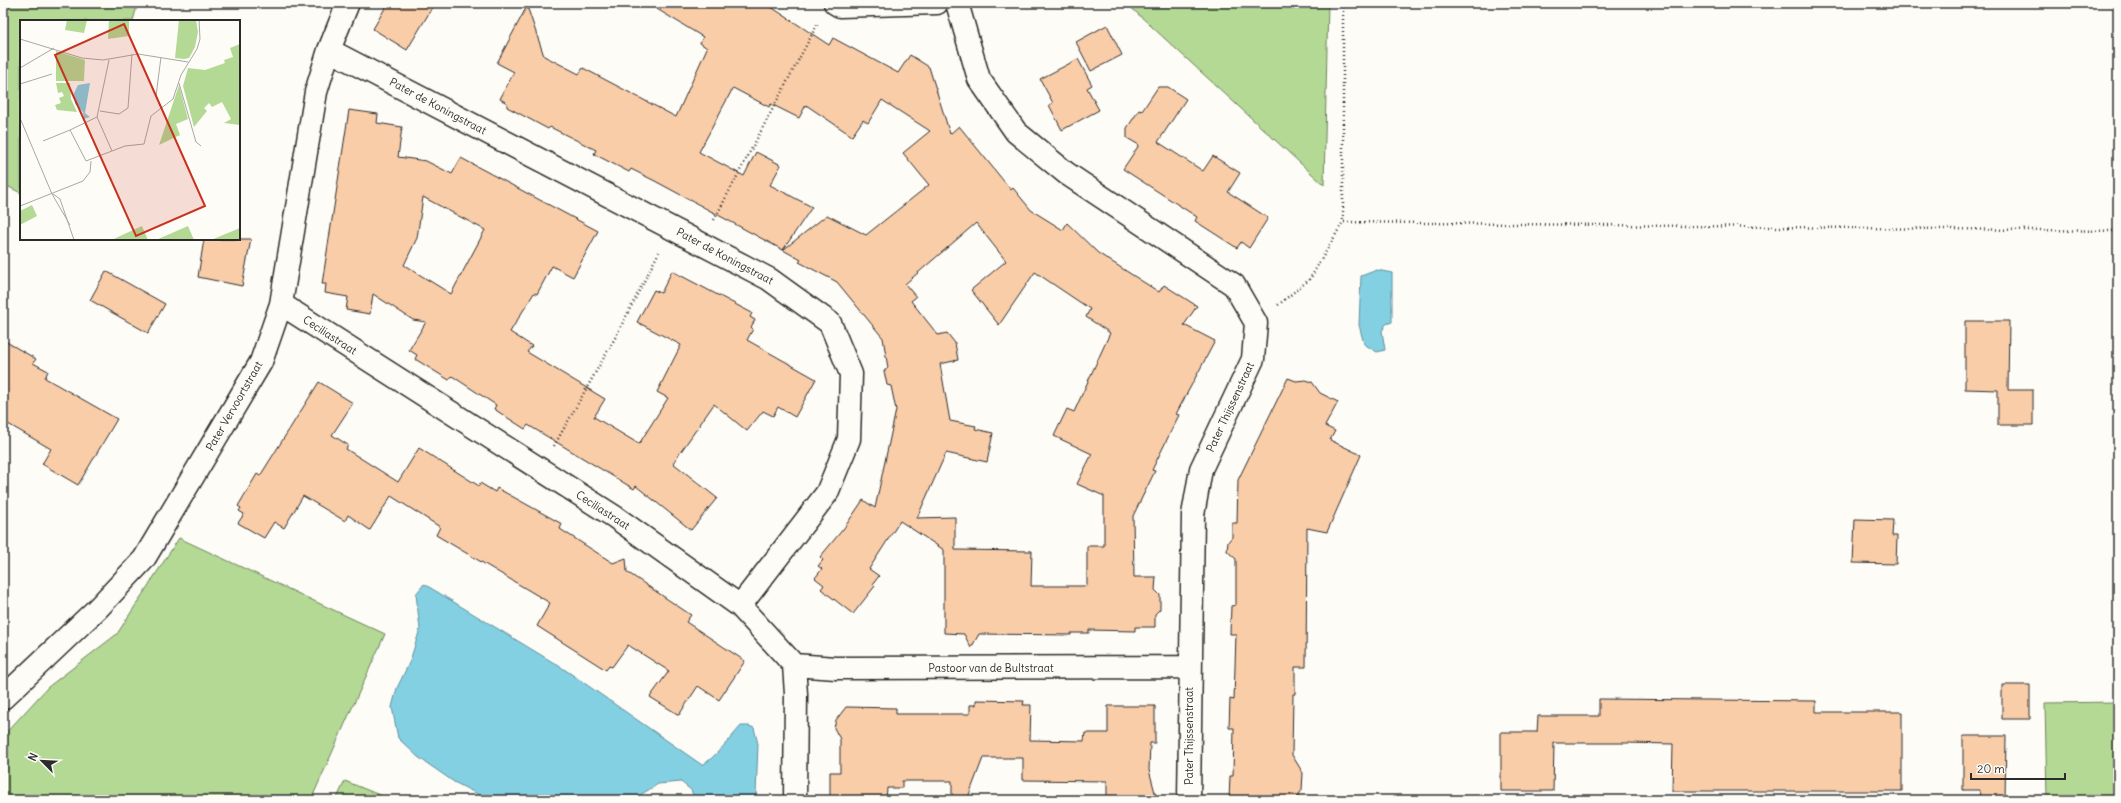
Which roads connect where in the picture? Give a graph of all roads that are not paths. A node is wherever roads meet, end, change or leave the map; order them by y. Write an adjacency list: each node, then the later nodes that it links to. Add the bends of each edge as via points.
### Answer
1 (348, 3): 5 (street, Pater Vervoortstraat)
2 (937, 3): 4 (street, via 840,6)
3 (957, 3): 9 (street, Pater Thijssenstraat, via 979,79 1016,132 1066,173 1234,285 1256,323 1253,358 1201,469 1193,515)
4 (828, 10)
5 (329, 50): 6 (street, Pater Vervoortstraat, via 316,92); 7 (street, Pater de Koningstraat, via 769,279 830,323 850,374 849,440 827,493)
6 (281, 304): 7 (street, Ceciliastraat, via 615,517); 10 (street, Pater Vervoortstraat, via 260,362 144,559 98,608)
7 (740, 606): 8 (street, Ceciliastraat)
8 (794, 665): 9 (street, Pastoor van de Bultstraat, via 836,668); 11 (street)
9 (1189, 667): 12 (street, Pater Thijssenstraat)
10 (3, 698)
11 (795, 800)
12 (1189, 800)

